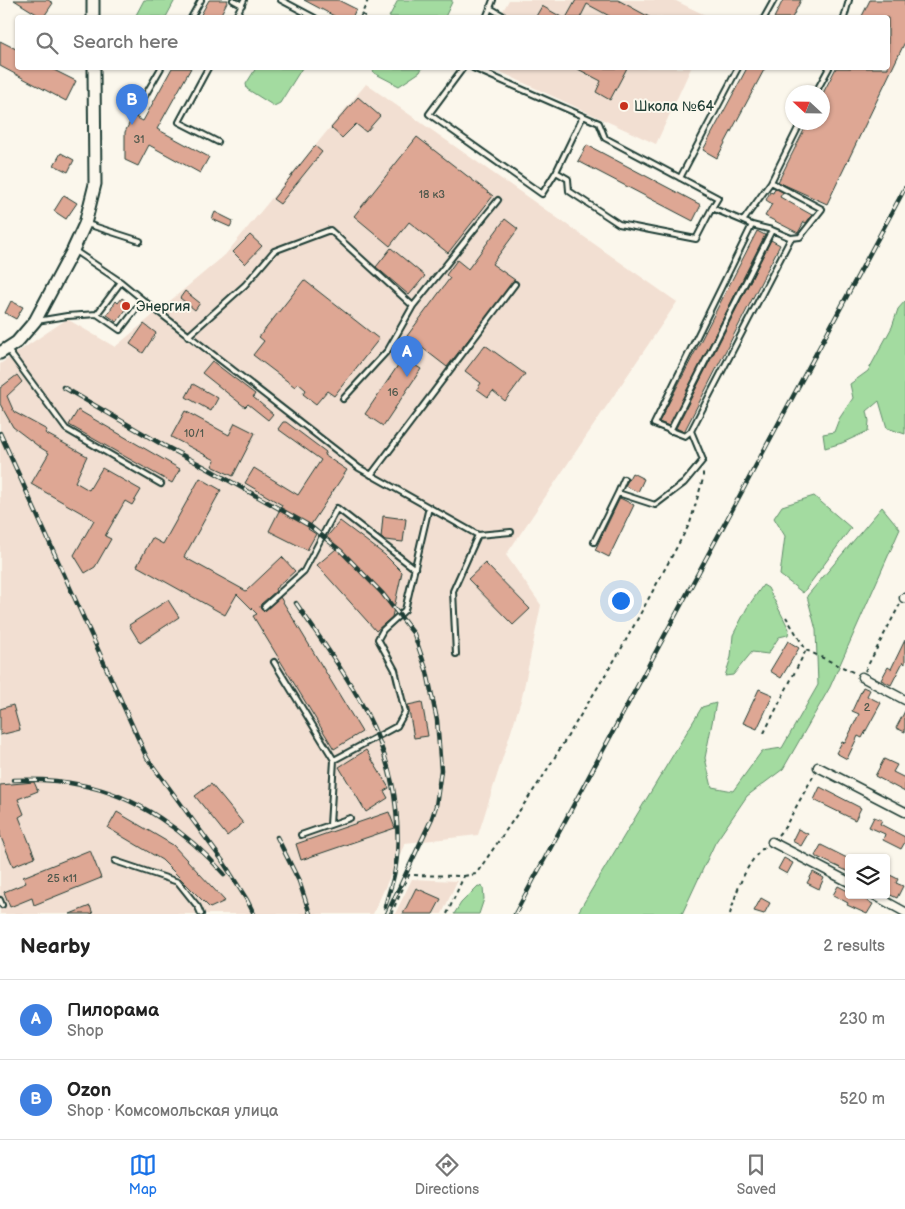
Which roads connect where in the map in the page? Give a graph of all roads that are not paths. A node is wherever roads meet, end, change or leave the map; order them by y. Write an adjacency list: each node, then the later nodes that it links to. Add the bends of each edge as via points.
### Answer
1 (201, 0): 11 (lane)
2 (233, 0): 8 (lane)
3 (282, 0): 13 (lane)
4 (494, 0): 9 (lane)
5 (774, 0): 16 (lane)
6 (849, 0): 17 (lane)
7 (92, 1): 10 (main road)
8 (243, 2): 12 (lane)
9 (490, 8): 14 (lane); 15 (lane)
10 (93, 15)
11 (192, 15)
12 (236, 15)
13 (310, 15)
14 (487, 15)
15 (502, 15)
16 (766, 15)
17 (845, 15)
18 (94, 70): 36 (main road, via 95,184)
19 (160, 70): 26 (lane)
20 (207, 70): 29 (lane, via 179,122)
21 (462, 70): 30 (lane, via 429,114 542,194)
22 (479, 70): 27 (lane)
23 (737, 70): 31 (lane)
24 (828, 70): 25 (lane)
25 (820, 85)
26 (135, 112)
27 (583, 116): 30 (lane); 31 (lane, via 599,123 605,138)
28 (797, 130): 32 (lane)
29 (218, 142)
30 (556, 172): 34 (lane, via 568,179 569,191 619,224 696,239)
31 (680, 178): 34 (lane, via 718,198)
32 (771, 182): 35 (lane); 39 (lane, via 822,209 800,237)
33 (498, 200): 45 (lane)
34 (712, 208): 35 (lane)
35 (743, 221): 37 (lane)
36 (85, 224): 40 (lane); 41 (main road)
37 (752, 225): 38 (lane); 51 (lane, via 654,424)
38 (772, 230): 39 (lane); 51 (lane)
39 (791, 238): 52 (lane)
40 (140, 241)
41 (73, 250): 42 (lane); 47 (main road)
42 (121, 282): 44 (lane); 46 (lane)
43 (516, 284): 53 (lane)
44 (143, 300): 46 (lane, via 120,330); 48 (lane)
45 (413, 306): 48 (lane, via 330,230 274,251 245,285); 50 (lane, via 388,350)
46 (97, 314): 47 (lane)
47 (35, 321): 49 (main road)
48 (188, 336): 53 (lane)
49 (4, 351): 55 (lane, via 66,429)
50 (343, 399)
51 (670, 431): 52 (lane, via 684,436)
52 (691, 431): 56 (lane, via 703,460 684,483 655,505)
53 (371, 475): 57 (lane)
54 (624, 480): 56 (lane)
55 (161, 484)
56 (618, 492): 60 (lane)
57 (429, 507): 59 (lane); 61 (lane)
58 (511, 532): 59 (lane)
59 (478, 535): 63 (lane, via 453,591)
60 (594, 542)
61 (415, 569): 62 (lane, via 337,508 304,571); 67 (lane, via 405,610 378,639 395,670 405,712 397,726)
62 (264, 607)
63 (456, 654)
64 (274, 662): 67 (lane)
65 (862, 677): 66 (street)
66 (905, 700)
67 (334, 760): 71 (lane)
68 (818, 767): 69 (street)
69 (905, 812)
70 (350, 818): 71 (lane)
71 (330, 824): 72 (lane)
72 (301, 835)
73 (772, 842): 75 (street)
74 (115, 861): 80 (lane, via 178,882)
75 (845, 880)
76 (881, 899): 79 (street)
77 (0, 900): 78 (lane)
78 (2, 905)
79 (905, 912)
80 (201, 914)

